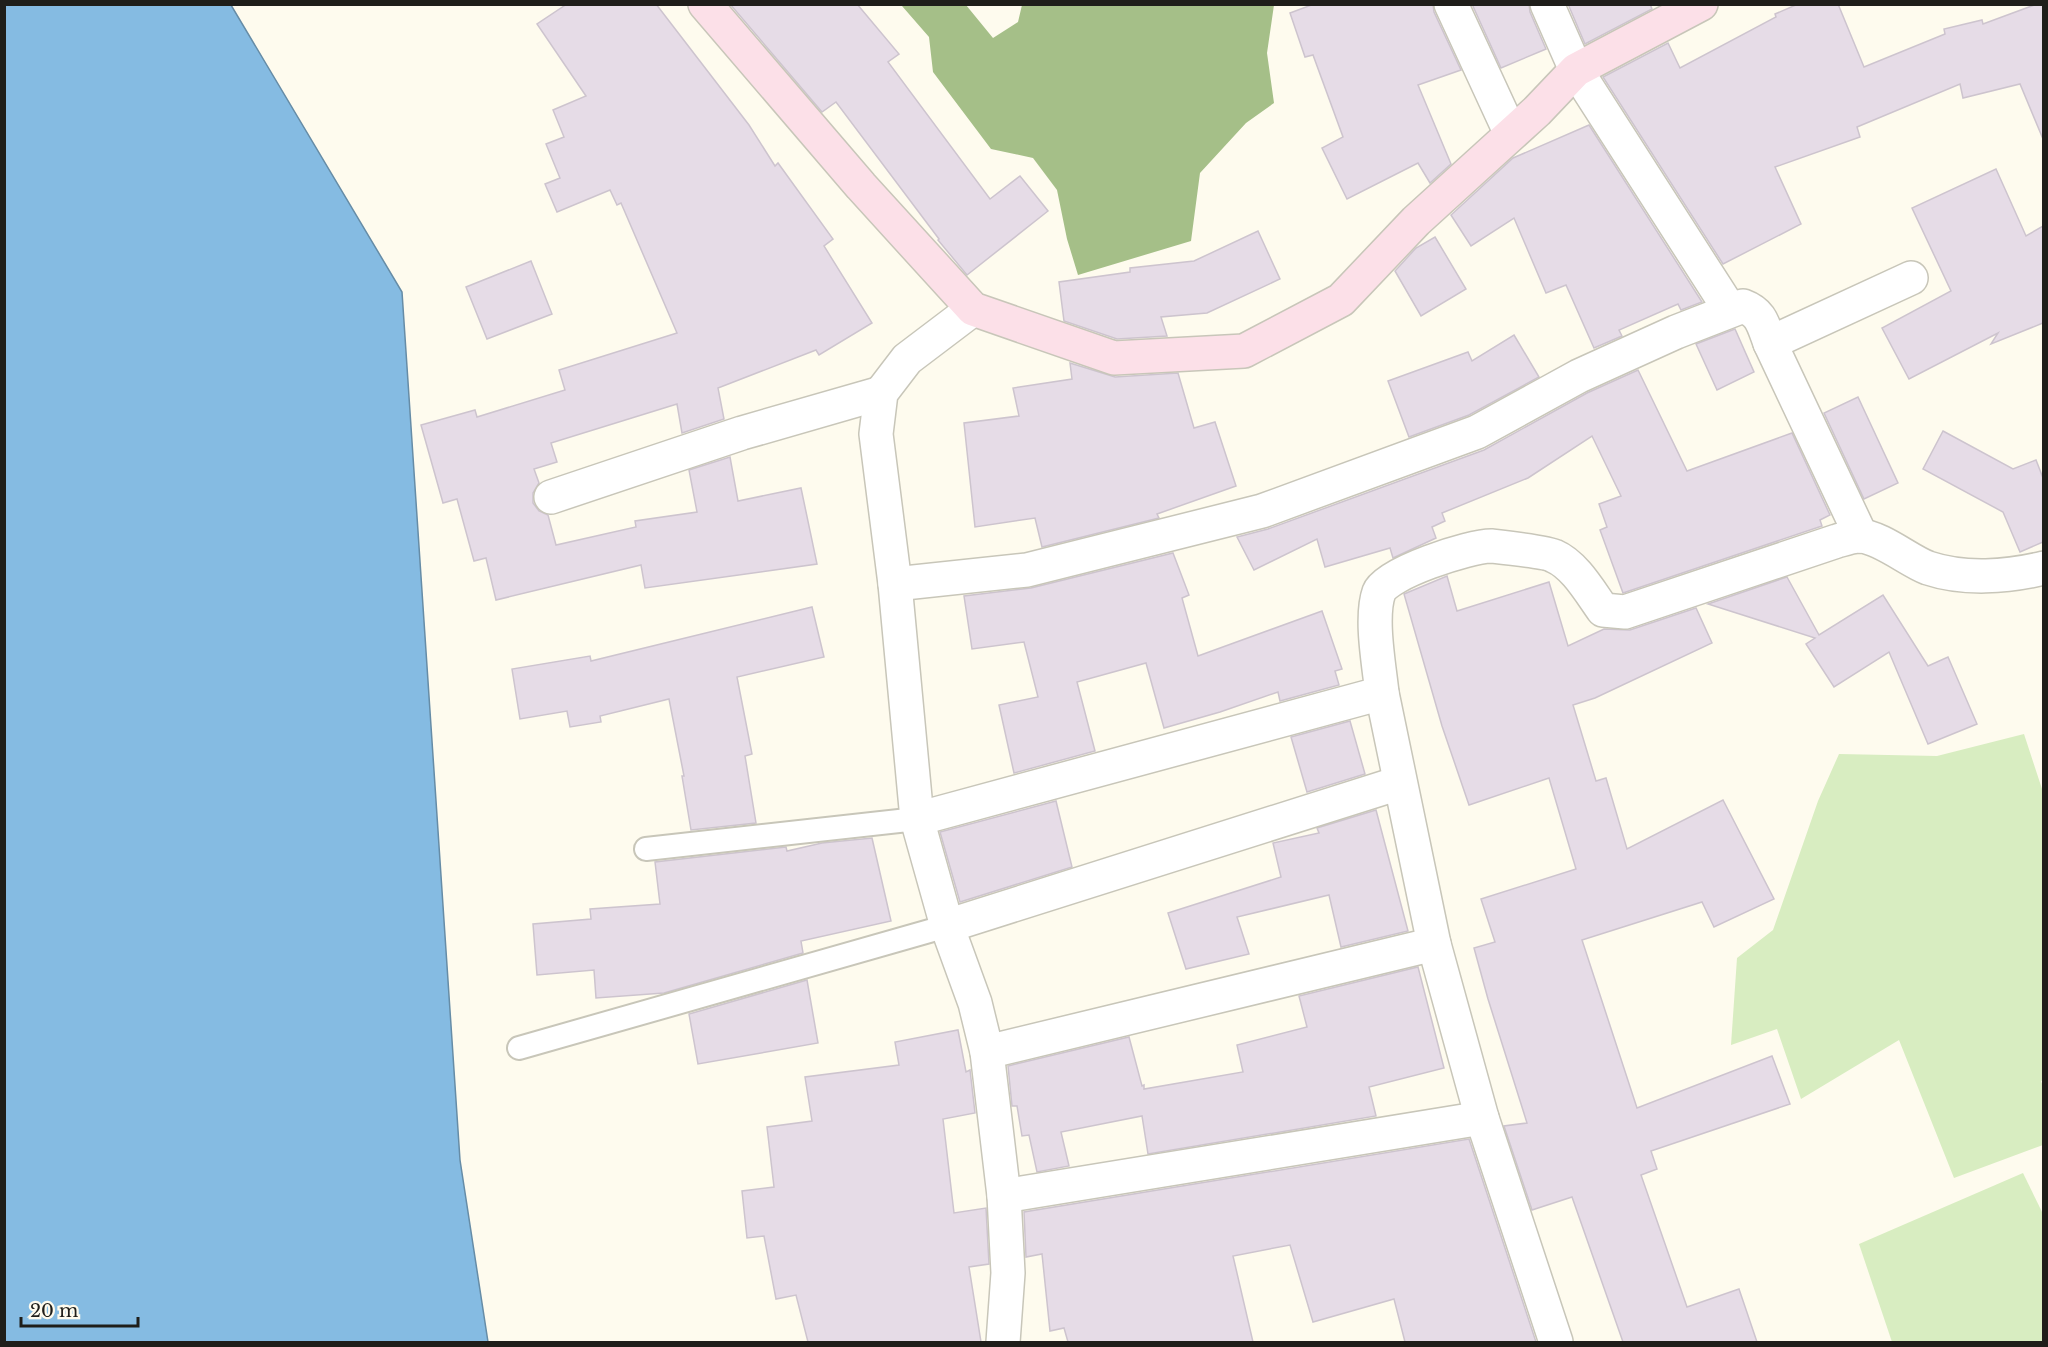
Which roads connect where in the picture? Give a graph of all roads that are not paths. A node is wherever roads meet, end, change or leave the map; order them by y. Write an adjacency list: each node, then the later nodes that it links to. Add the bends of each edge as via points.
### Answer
1 (705, 4): 8 (street)
2 (1451, 4): 6 (street)
3 (1547, 4): 5 (street)
4 (1701, 4): 5 (street)
5 (1575, 70): 6 (street); 9 (street)
6 (1511, 134): 8 (street, via 1416,220 1341,300 1244,351 1114,358)
7 (1911, 278): 10 (street)
8 (973, 309): 11 (street, via 908,359)
9 (1730, 310): 10 (street, via 1743,306 1753,310); 15 (street, via 1579,376 1477,432 1262,511 1027,570)
10 (1770, 343): 13 (street)
11 (881, 393): 12 (street, via 742,433); 15 (street, via 876,434)
12 (551, 497)
13 (1861, 536): 14 (street, via 1927,567 1962,575 2021,574); 16 (street, via 1625,612 1603,610 1571,568 1554,555 1490,546 1459,551 1389,580 1380,590 1375,609)
14 (2043, 568)
15 (895, 584): 18 (street)
16 (1382, 693): 17 (street); 18 (street)
17 (1400, 783): 20 (street); 21 (street)
18 (918, 819): 19 (lane); 20 (street)
19 (646, 849)
20 (947, 926): 22 (lane); 23 (street, via 975,1003)
21 (1434, 944): 23 (street); 24 (street)
22 (519, 1048)
23 (987, 1052): 25 (street)
24 (1482, 1118): 25 (street); 27 (street)
25 (1004, 1196): 26 (street, via 1008,1273)
26 (1003, 1342)
27 (1556, 1342)

